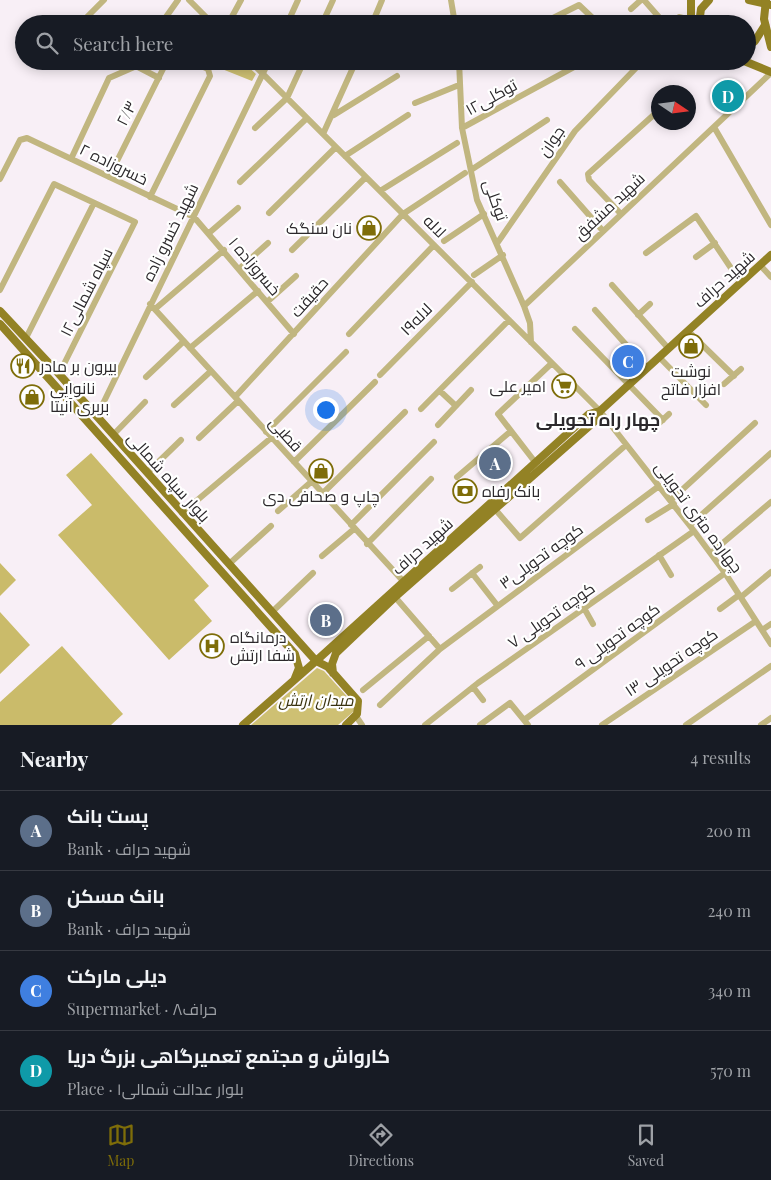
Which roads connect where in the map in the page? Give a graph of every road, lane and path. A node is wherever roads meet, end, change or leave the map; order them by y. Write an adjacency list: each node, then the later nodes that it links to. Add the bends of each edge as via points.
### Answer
1 (104, 0): 17 (street)
2 (178, 0): 18 (street)
3 (240, 0): 20 (street)
4 (298, 0): 21 (street)
5 (333, 0): 22 (street)
6 (388, 0): 13 (street)
7 (451, 0): 24 (street)
8 (643, 0): 16 (street); 27 (street)
9 (691, 0): 28 (main road)
10 (708, 0): 29 (main road)
11 (749, 0): 15 (main road)
12 (766, 0): 30 (main road, bridge)
13 (381, 1): 23 (street)
14 (193, 2): 19 (street)
15 (771, 5)
16 (631, 9)
17 (89, 15)
18 (167, 15)
19 (205, 15)
20 (232, 15)
21 (291, 15)
22 (326, 15)
23 (376, 15)
24 (454, 15)
25 (559, 15): 26 (street, via 580,5)
26 (590, 15)
27 (657, 15)
28 (691, 15)
29 (701, 15)
30 (765, 25): 31 (main road); 32 (main road, bridge)
31 (756, 41)
32 (771, 47)
33 (756, 66): 45 (main road)
34 (126, 70): 64 (street, via 107,81)
35 (146, 70): 48 (street)
36 (163, 70): 48 (street, ۲/۳)
37 (209, 70): 72 (street, via 210,76)
38 (259, 70): 46 (street, لاله)
39 (265, 70): 46 (street, شهید خسرو زاده)
40 (300, 70): 50 (street)
41 (352, 70): 52 (street)
42 (460, 70): 49 (street, توکلی)
43 (568, 70): 59 (street, توکلی۱۲)
44 (630, 70): 84 (street, جوان, via 574,131)
45 (771, 73): 57 (street, شهید مشفق)
46 (263, 74): 50 (street, لاله); 79 (street, شهید خسرو زاده)
47 (398, 76): 52 (street)
48 (159, 78): 66 (street, ۲/۳)
49 (459, 85): 51 (street); 59 (street, توکلی)
50 (287, 98): 55 (street, لاله); 58 (street)
51 (416, 103)
52 (334, 115): 60 (street)
53 (408, 115): 63 (street)
54 (651, 117): 78 (street, via 588,174 589,180)
55 (307, 118): 60 (street, لاله); 69 (street)
56 (546, 120): 65 (street, حقیقت)
57 (714, 127): 78 (street, شهید مشفق); 80 (street)
58 (255, 128)
59 (462, 128): 65 (street, توکلی)
60 (323, 134): 62 (street, لاله)
61 (457, 143): 71 (street)
62 (336, 147): 63 (street, لاله); 75 (street)
63 (345, 156): 67 (street, لاله)
64 (71, 159): 66 (street, خسروزاده ۲); 68 (street, خسروزاده ۲, via 24,137)
65 (468, 172): 76 (street, حقیقت); 77 (street, توکلی)
66 (109, 177): 72 (street, خسروزاده ۲)
67 (366, 177): 71 (street, لاله); 89 (street)
68 (0, 179)
69 (240, 182)
70 (560, 182): 81 (street)
71 (380, 191): 76 (street, لاله)
72 (150, 197): 79 (street, خسروزاده ۲)
73 (94, 203): 102 (street, via 54,184); 118 (street); 131 (street, سپاه شمالی۱۲, via 135,222)
74 (238, 208): 82 (street)
75 (269, 214)
76 (403, 214): 87 (street, لاله); 116 (street, حقیقت)
77 (484, 214): 83 (street); 84 (street, توکلی)
78 (621, 214): 81 (street, شهید مشفق)
79 (194, 217): 82 (street, خسروزاده ۱); 105 (street, شهید خسرو زاده)
80 (771, 225)
81 (603, 231): 107 (street, شهید مشفق)
82 (209, 233): 88 (street, خسروزاده ۱)
83 (444, 241)
84 (498, 242): 91 (street, توکلی)
85 (268, 243): 95 (street)
86 (715, 243): 90 (street, via 696,216); 93 (street); 100 (street)
87 (434, 245): 99 (street, لاله); 117 (street)
88 (224, 250): 95 (street, خسروزاده ۱); 108 (street)
89 (292, 250)
90 (646, 252)
91 (503, 255): 96 (street); 107 (street, توکلی)
92 (771, 255): 94 (main road, شهید حراف)
93 (696, 257)
94 (760, 265): 98 (street); 100 (main road, شهید حراف)
95 (240, 269): 103 (street, خسروزاده ۱)
96 (474, 275)
97 (296, 276): 104 (street)
98 (771, 277)
99 (472, 282): 112 (street, لاله); 132 (street, لاله۱۹)
100 (741, 283): 115 (main road, شهید حراف)
101 (612, 285): 111 (street)
102 (0, 290)
103 (258, 291): 104 (street, خسروزاده ۱); 121 (street)
104 (268, 302): 116 (street, خسروزاده ۱)
105 (150, 304): 108 (street, قطبی); 149 (street, شهید خسرو زاده)
106 (650, 304): 111 (street)
107 (524, 306): 120 (street, توکلی)
108 (155, 309): 119 (street, قطبی)
109 (595, 310): 128 (street)
110 (0, 311): 118 (main road, بلوار سپاه شمالی)
111 (638, 315): 122 (street)
112 (509, 320): 120 (street, لاله); 139 (street)
113 (0, 324): 126 (main road, بلوار سپاه شمالی)
114 (575, 329): 137 (street)
115 (688, 331): 122 (main road, شهید حراف); 133 (street)
116 (294, 334): 140 (street, حقیقت)
117 (348, 334)
118 (26, 338): 124 (main road, بلوار سپاه شمالی)
119 (184, 341): 121 (street, قطبی); 134 (street)
120 (531, 342): 127 (street, لاله)
121 (190, 348): 130 (street, قطبی)
122 (668, 348): 125 (main road, شهید حراف)
123 (346, 352): 155 (street)
124 (40, 353): 126 (main road); 131 (main road, بلوار سپاه شمالی)
125 (660, 357): 128 (main road, شهید حراف); 143 (street)
126 (33, 360): 182 (main road, بلوار سپاه شمالی)
127 (552, 363): 146 (street, لاله); 154 (street, via 498,414)
128 (647, 368): 137 (main road, شهید حراف)
129 (741, 369): 133 (street)
130 (211, 371): 140 (street, قطبی); 142 (street)
131 (59, 374): 149 (main road, بلوار سپاه شمالی)
132 (380, 376)
133 (734, 376): 136 (street)
134 (146, 377)
135 (375, 382): 164 (street)
136 (724, 384)
137 (628, 386): 146 (main road, شهید حراف); 150 (street)
138 (471, 390): 144 (street)
139 (440, 391): 144 (street); 145 (street)
140 (236, 399): 155 (street, قطبی); 157 (street, حقیقت)
141 (145, 402): 156 (street)
142 (174, 404)
143 (706, 405)
144 (456, 406): 152 (street)
145 (421, 409)
146 (600, 411): 160 (main road, شهید حراف, via 595,421); 162 (street, چهارده متری تحویلی)
147 (405, 412): 171 (street)
148 (670, 414): 150 (street)
149 (97, 416): 156 (main road, بلوار سپاه شمالی)
150 (663, 420): 153 (street)
151 (755, 424): 172 (street)
152 (438, 425)
153 (656, 426)
154 (511, 431): 165 (street); 167 (street)
155 (266, 432): 158 (street, قطبی)
156 (113, 434): 166 (main road, بلوار سپاه شمالی)
157 (199, 438)
158 (271, 438): 164 (street, قطبی); 176 (street)
159 (181, 440): 166 (street)
160 (567, 440): 165 (main road, شهید حراف); 174 (main road)
161 (434, 442): 179 (street)
162 (626, 445): 170 (street, چهارده متری تحویلی); 174 (street, via 520,538)
163 (771, 453): 180 (street, کوچه تحویلی ۷)
164 (294, 462): 169 (street, قطبی)
165 (535, 462): 194 (main road, شهید حراف)
166 (147, 473): 176 (main road, بلوار سپاه شمالی)
167 (457, 477)
168 (431, 479): 183 (street)
169 (311, 482): 171 (street, قطبی); 175 (street)
170 (659, 486): 172 (street, چهارده متری تحویلی); 198 (street, کوچه تحویلی۳)
171 (322, 494): 179 (street, قطبی)
172 (672, 502): 177 (street); 180 (street, چهارده متری تحویلی)
173 (771, 502): 184 (street)
174 (494, 508): 197 (main road)
175 (278, 511)
176 (182, 513): 181 (main road, بلوار سپاه شمالی)
177 (648, 520)
178 (271, 526): 187 (street)
179 (352, 527): 183 (street, قطبی); 186 (street)
180 (692, 528): 184 (street, چهارده متری تحویلی); 185 (street, کوچه تحویلی ۷)
181 (201, 534): 182 (main road); 187 (main road, بلوار سپاه شمالی)
182 (194, 540): 211 (main road, بلوار سپاه شمالی)
183 (367, 544): 194 (street, قطبی)
184 (710, 553): 192 (street, چهارده متری تحویلی)
185 (659, 555): 193 (street); 199 (street, کوچه تحویلی ۷)
186 (322, 556)
187 (229, 564): 201 (main road, بلوار سپاه شمالی)
188 (480, 567): 191 (street)
189 (771, 572): 196 (street)
190 (312, 573): 201 (street)
191 (472, 573): 195 (street); 198 (street)
192 (725, 573): 196 (street, چهارده متری تحویلی); 222 (street, کوچه تحویلی ۹)
193 (671, 575)
194 (403, 581): 206 (main road, شهید حراف)
195 (452, 589)
196 (740, 596): 200 (street); 202 (street, چهارده متری تحویلی)
197 (394, 597): 206 (main road); 207 (street)
198 (497, 605): 210 (street, کوچه تحویلی۳)
199 (584, 608): 203 (street); 216 (street, کوچه تحویلی ۷)
200 (720, 609)
201 (272, 612): 209 (main road, بلوار سپاه شمالی)
202 (756, 621): 205 (street, چهارده متری تحویلی); 228 (street, کوچه تحویلی ۱۳)
203 (593, 624)
204 (771, 624): 205 (street)
205 (762, 630): 208 (street, چهارده متری تحویلی)
206 (351, 633): 212 (main road, شهید حراف); 214 (main road, via 336,652)
207 (429, 636): 210 (street); 217 (street)
208 (771, 644)
209 (303, 647): 211 (main road, via 302,653); 212 (main road, بلوار سپاه شمالی)
210 (440, 649): 219 (street, کوچه تحویلی۳)
211 (295, 654): 215 (main road, via 299,668)
212 (316, 661): 214 (main road, via 325,664); 215 (main road)
213 (771, 666): 229 (street)
214 (333, 673): 220 (main road, via 358,701)
215 (295, 678): 223 (main road)
216 (473, 687): 218 (street); 226 (street, کوچه تحویلی ۷)
217 (363, 690)
218 (483, 700)
219 (380, 705)
220 (356, 716): 224 (main road); 225 (street)
221 (771, 718): 230 (street)
222 (526, 723): 227 (street, via 510,703)
223 (243, 725)
224 (346, 725)
225 (362, 725)
226 (425, 725)
227 (480, 725)
228 (602, 725)
229 (686, 725)
230 (761, 725)

